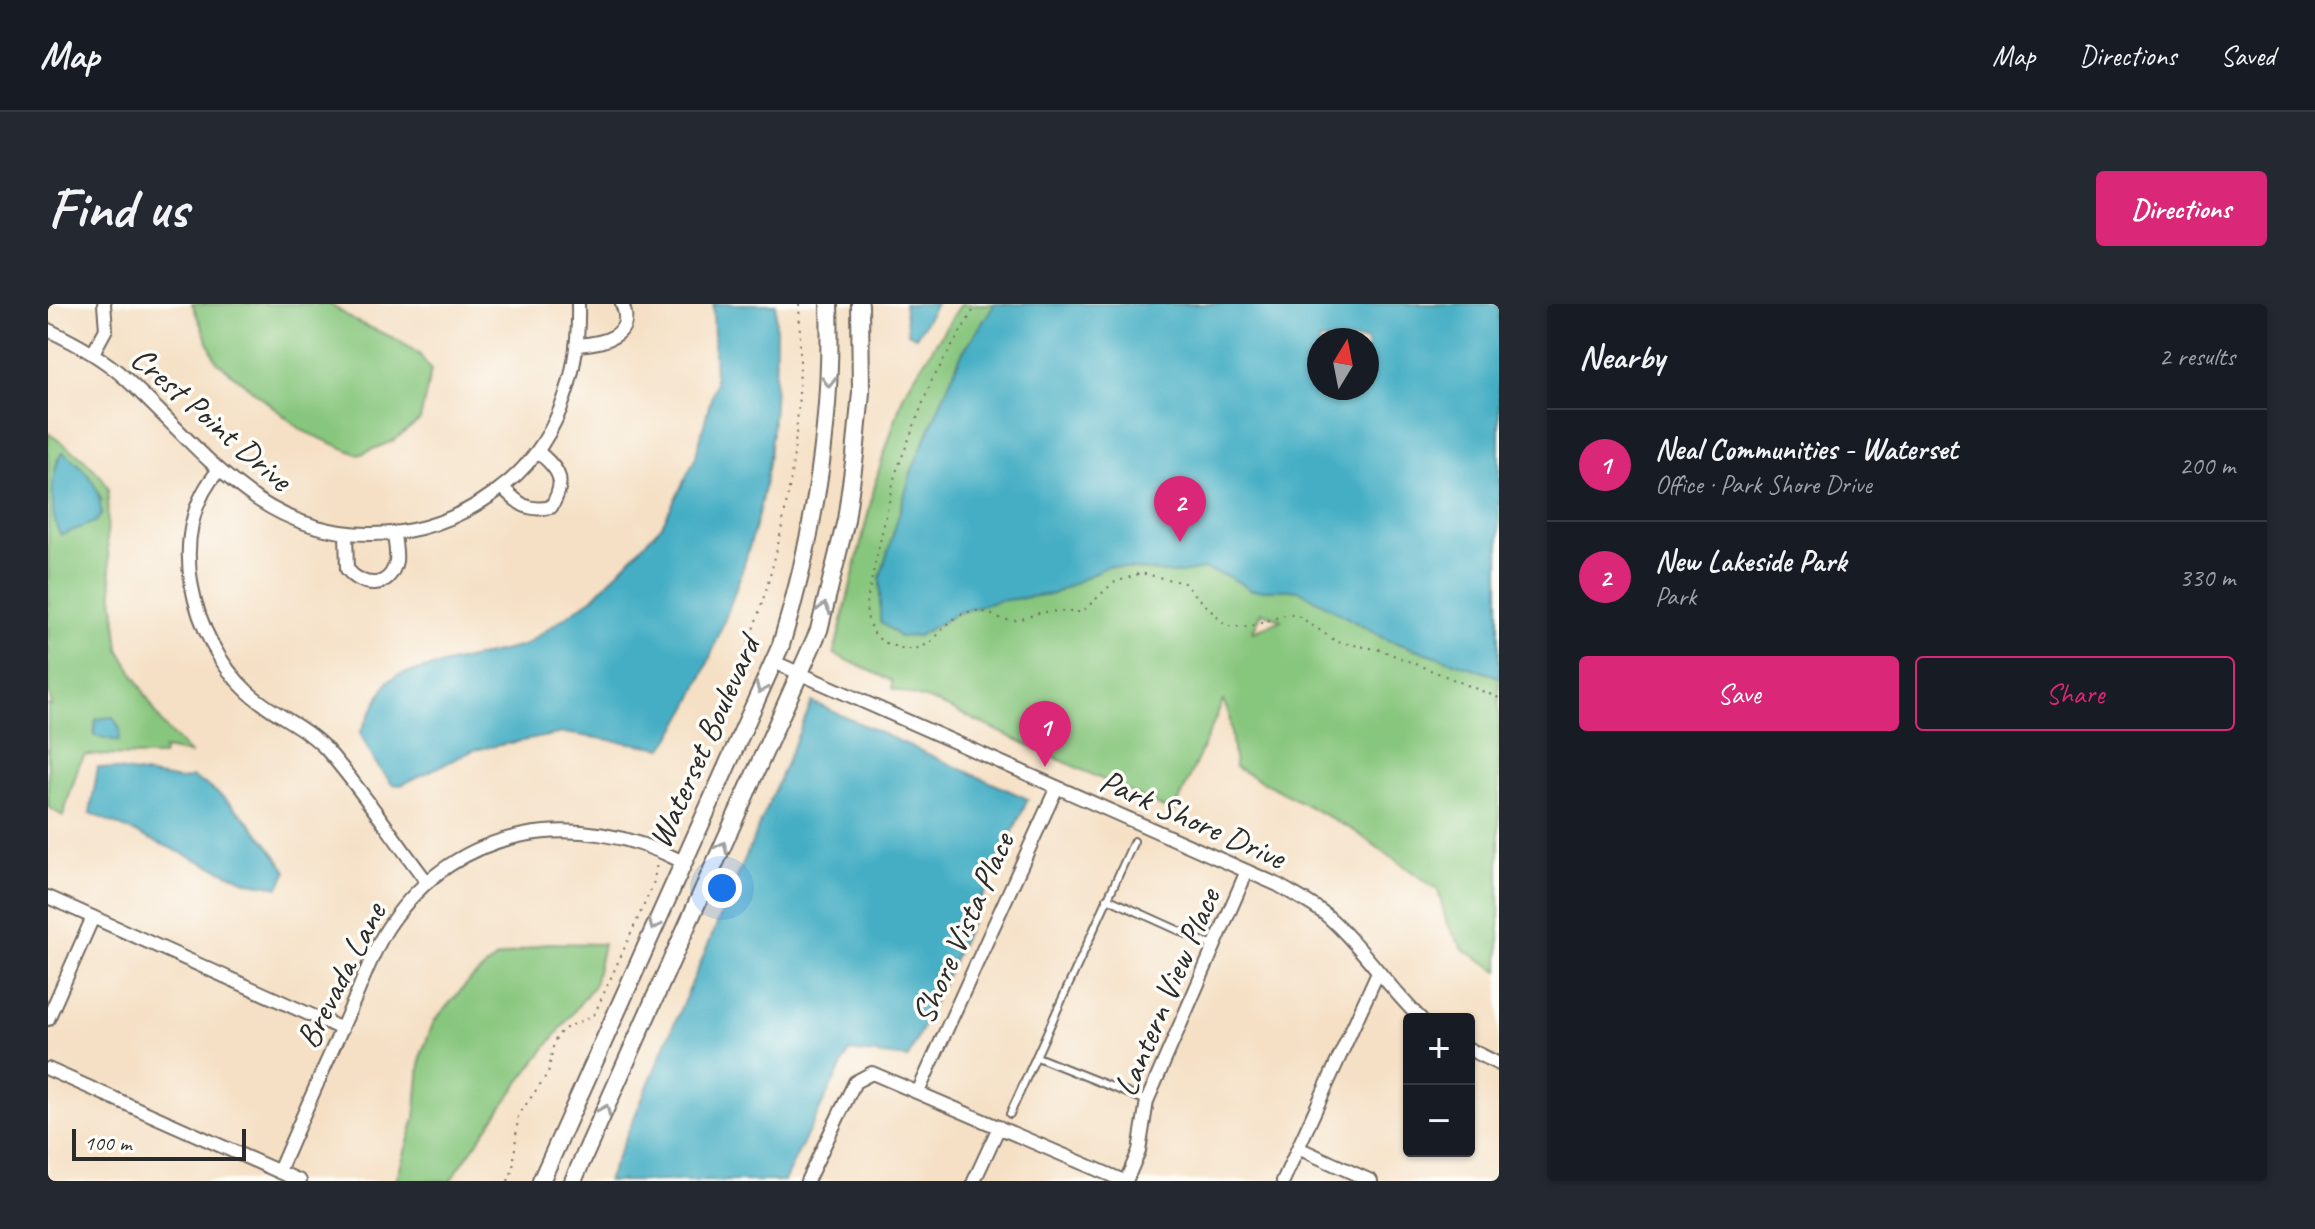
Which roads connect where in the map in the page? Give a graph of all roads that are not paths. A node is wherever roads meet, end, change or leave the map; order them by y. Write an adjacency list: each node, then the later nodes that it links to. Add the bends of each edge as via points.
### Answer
1 (104, 304): 8 (street, via 106,329)
2 (578, 304): 7 (street, Crest Point Drive)
3 (622, 304): 7 (street, via 627,320 623,329 609,342)
4 (829, 304): 14 (street, Waterset Boulevard, one-way to 14, via 825,454 799,585)
5 (860, 304): 15 (street, Waterset Boulevard, one-way to 5, via 819,630 846,520 861,392)
6 (48, 330): 8 (street, Crest Point Drive)
7 (578, 345): 9 (street, Crest Point Drive, via 567,397)
8 (93, 353): 10 (street, Crest Point Drive)
9 (537, 451): 11 (street, Crest Point Drive); 11 (street, via 559,476 561,489 551,507 522,507)
10 (219, 470): 12 (street, Crest Point Drive, via 260,504 289,519); 20 (street, via 195,512 191,534 191,572 211,646 249,692 325,749)
11 (503, 488): 13 (street, Crest Point Drive, via 450,519)
12 (346, 534): 13 (street, Crest Point Drive); 13 (street, via 347,569 364,584 379,584 389,577 396,561)
13 (394, 535)
14 (774, 662): 15 (street, Park Shore Drive); 18 (street, Waterset Boulevard, one-way to 18)
15 (802, 673): 16 (street, Park Shore Drive); 41 (street, Waterset Boulevard, one-way to 15)
16 (1057, 787): 19 (street, Park Shore Drive); 33 (street, Shore Vista Place)
17 (1134, 841): 22 (lane)
18 (681, 861): 20 (street, Brevada Lane, via 590,830 553,830 484,846); 40 (street, Waterset Boulevard, one-way to 40)
19 (1247, 871): 24 (street, Lantern View Place); 25 (street, Park Shore Drive, via 1322,912)
20 (427, 882): 28 (street, Brevada Lane, via 388,927)
21 (48, 897): 23 (street)
22 (1107, 898): 24 (lane); 30 (lane)
23 (93, 917): 27 (street); 28 (street)
24 (1214, 947): 34 (street, Lantern View Place)
25 (1378, 972): 26 (street, Park Shore Drive); 37 (street)
26 (1416, 1013)
27 (48, 1019)
28 (342, 1029): 38 (street, Brevada Lane)
29 (1475, 1052): 31 (street)
30 (1037, 1057): 34 (lane); 35 (lane)
31 (1499, 1064)
32 (48, 1069): 38 (street)
33 (918, 1092): 36 (street); 42 (street, via 872,1073 855,1082)
34 (1147, 1101): 44 (street, Lantern View Place, via 1139,1151)
35 (1010, 1114)
36 (999, 1127): 43 (street); 44 (street)
37 (1298, 1148): 45 (street); 46 (street)
38 (279, 1171): 39 (street)
39 (300, 1181)
40 (541, 1181)
41 (573, 1181)
42 (807, 1181)
43 (974, 1181)
44 (1125, 1181)
45 (1283, 1181)
46 (1371, 1181)

